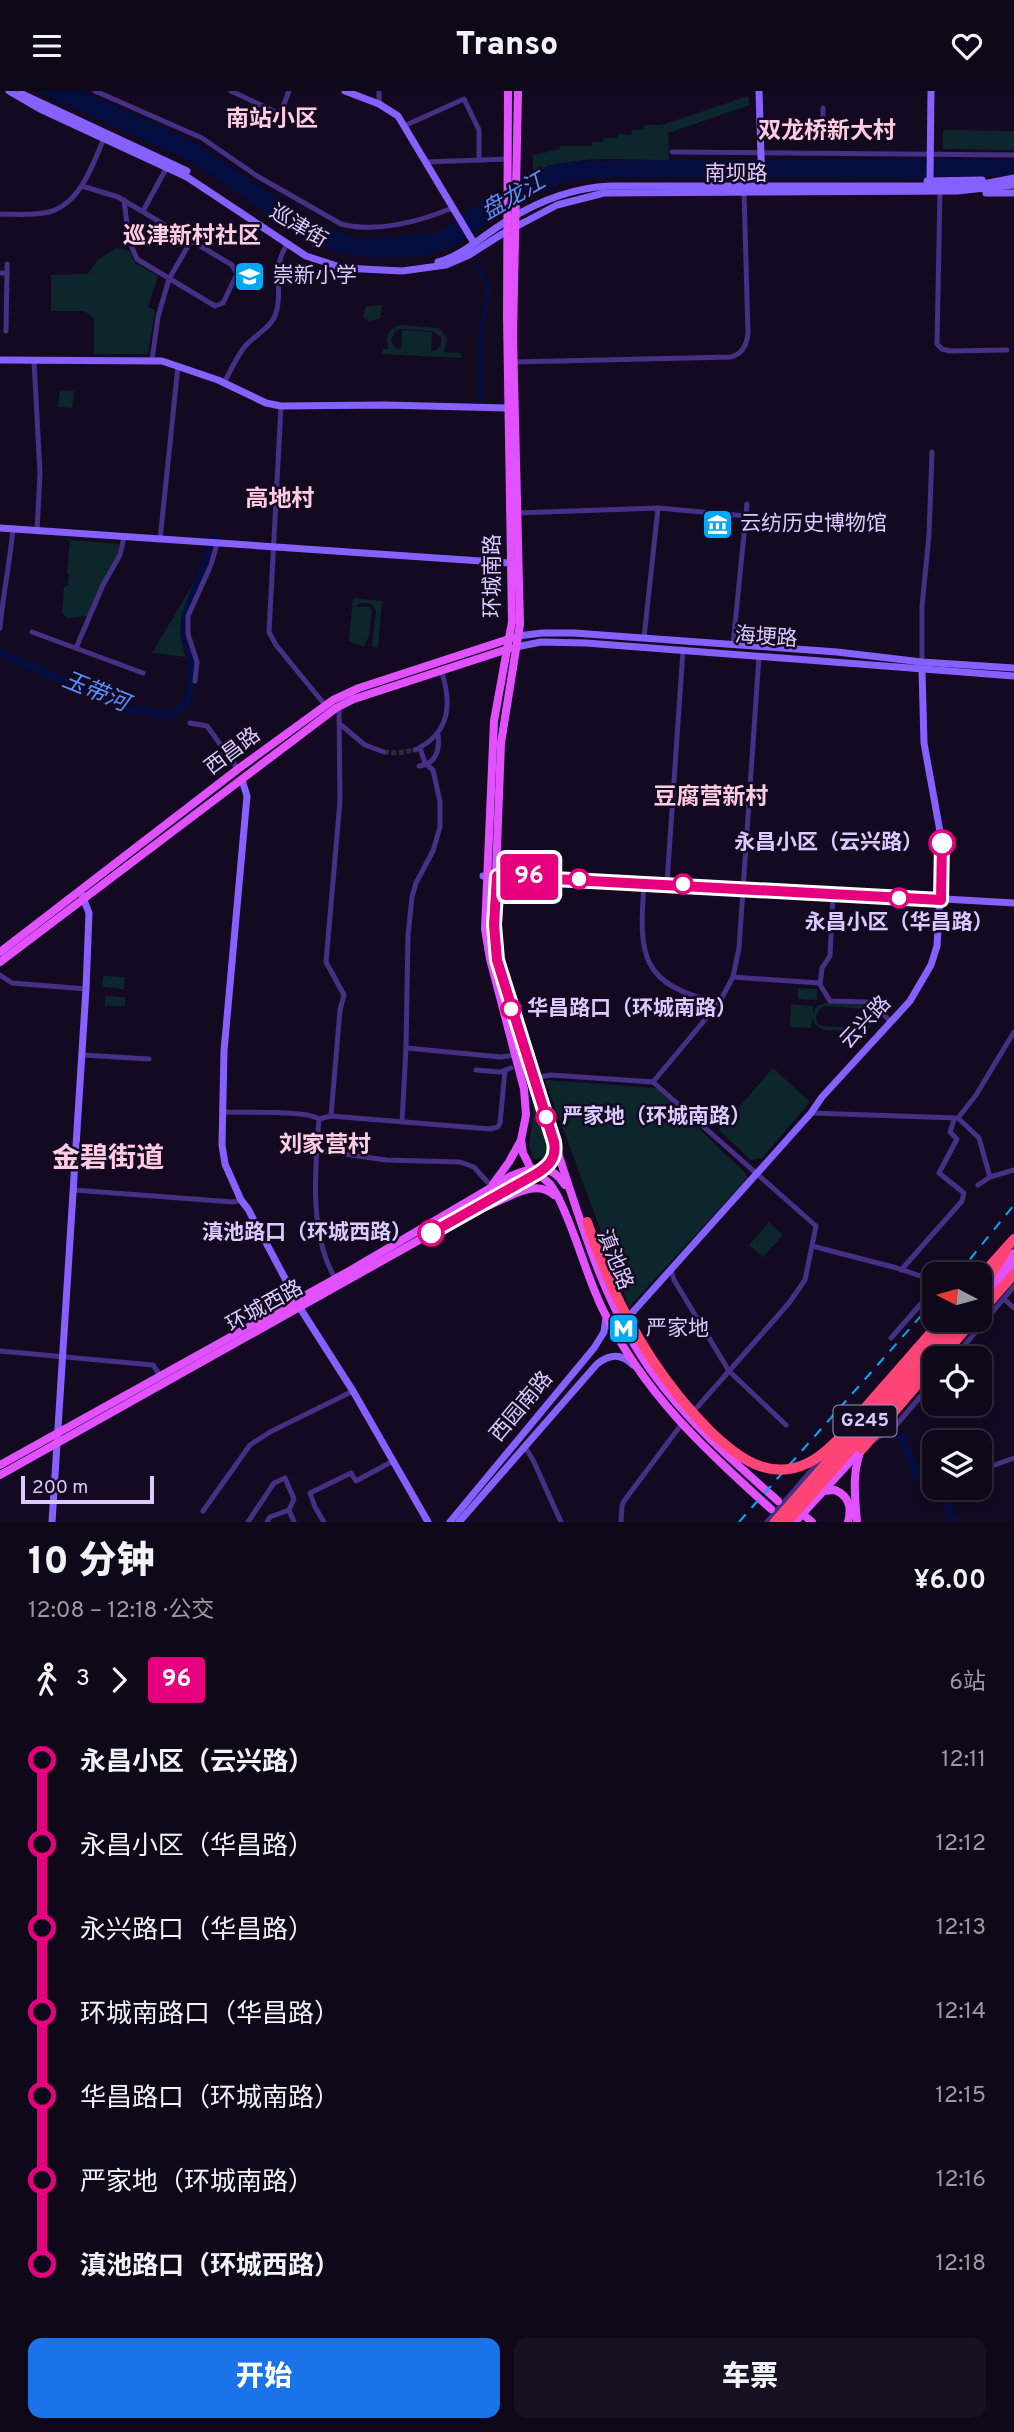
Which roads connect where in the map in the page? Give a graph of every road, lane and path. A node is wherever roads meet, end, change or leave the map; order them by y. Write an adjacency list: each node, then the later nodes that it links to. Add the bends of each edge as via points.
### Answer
1 (9, 91): 16 (street, 巡津街)
2 (17, 91): 16 (street, 巡津街)
3 (94, 91): 36 (street, via 202,138 341,224 378,227)
4 (231, 91): 5 (street, via 282,115)
5 (289, 91)
6 (345, 91): 12 (street)
7 (379, 91): 12 (street)
8 (508, 91): 21 (main road, 环城南路)
9 (518, 91): 39 (main road, 环城南路, via 518,180)
10 (759, 91): 19 (street)
11 (931, 91): 20 (street)
12 (379, 104): 14 (street, via 398,116)
13 (823, 108): 15 (street)
14 (404, 126): 22 (street, via 464,99 479,130); 23 (street)
15 (823, 134)
16 (105, 135): 24 (street, 巡津街); 30 (street); 41 (street, 巡津街, via 197,177 303,249 331,261 369,267 424,265 450,257)
17 (672, 152): 19 (street)
18 (1014, 155): 20 (street)
19 (762, 156): 20 (street); 27 (street)
20 (931, 156): 26 (street)
21 (508, 159): 22 (street); 39 (main road, 环城南路, via 507,210)
22 (479, 160): 23 (street)
23 (426, 162): 36 (street)
24 (167, 167): 37 (street); 43 (street, 巡津街, via 199,183)
25 (1014, 178): 28 (street)
26 (934, 184): 27 (street, 南坝路); 27 (street, 南坝路); 28 (street); 28 (street, 南坝路, via 975,190); 33 (street); 48 (street, via 937,344 950,351)
27 (762, 185): 31 (street, 南坝路); 32 (street, 南坝路)
28 (996, 185): 29 (street)
29 (1014, 185)
30 (82, 186): 35 (street); 38 (street, via 51,212)
31 (576, 190): 34 (street); 39 (street, 南坝路)
32 (744, 192): 34 (street, 南坝路, via 616,193); 52 (street, via 748,333 736,356)
33 (1014, 193)
34 (581, 198): 40 (street, 南坝路)
35 (124, 200): 37 (street); 46 (street, via 133,253)
36 (452, 208): 41 (street)
37 (143, 211): 42 (street)
38 (0, 214)
39 (511, 219): 40 (main road, 环城南路); 41 (street, 巡津街)
40 (511, 229): 43 (street, 巡津街, via 457,261 418,271 342,268 317,261); 52 (main road, 环城南路); 56 (main road, 环城南路)
41 (472, 239)
42 (191, 241): 46 (street); 46 (street, via 236,269 230,293 215,306)
43 (287, 244): 54 (street, via 276,275 276,315 243,349)
44 (6, 264): 45 (street)
45 (4, 273): 47 (street)
46 (169, 279): 49 (street)
47 (6, 331)
48 (1007, 350)
49 (152, 359): 51 (street); 53 (street)
50 (0, 360): 51 (street)
51 (34, 361): 64 (street, via 40,473)
52 (513, 362): 60 (main road, 环城南路)
53 (178, 366): 54 (street); 66 (street)
54 (224, 383): 55 (street)
55 (281, 406): 56 (street); 68 (street)
56 (507, 408): 69 (main road, 环城南路)
57 (932, 452): 79 (street)
58 (747, 504): 61 (street)
59 (658, 508): 60 (street); 61 (street); 73 (street)
60 (517, 513): 72 (main road, 环城南路, via 520,587)
61 (746, 516): 74 (street)
62 (0, 528): 63 (street)
63 (13, 529): 64 (street); 70 (street)
64 (37, 532): 65 (street)
65 (124, 537): 66 (street); 76 (street)
66 (160, 540): 67 (street)
67 (216, 544): 68 (street); 84 (street, via 188,616 197,662)
68 (273, 548): 69 (street); 85 (street, via 271,637)
69 (511, 563): 72 (main road, 环城南路)
70 (0, 628)
71 (32, 632): 76 (street)
72 (514, 637): 73 (street, 海埂路, via 573,633); 75 (main road, 环城南路); 85 (main road, 西昌路, via 359,688)
73 (644, 638): 74 (street, 海埂路)
74 (733, 645): 79 (street, 海埂路, via 837,652)
75 (512, 647): 77 (street, 海埂路, via 541,642); 81 (main road, 西昌路); 94 (main road, 环城南路, via 502,669 494,720)
76 (76, 648): 82 (street)
77 (683, 650): 78 (street, 海埂路); 96 (street)
78 (759, 655): 79 (street, 海埂路); 97 (street)
79 (922, 666): 80 (street, 海埂路); 83 (street, 海埂路); 100 (street, 云兴路, via 923,743 943,848)
80 (1014, 669)
81 (441, 670): 86 (main road, 西昌路); 89 (street, via 448,710)
82 (143, 673)
83 (1014, 676)
84 (195, 681)
85 (325, 705): 92 (main road, 西昌路)
86 (339, 707): 88 (street); 93 (main road, 西昌路)
87 (190, 723): 92 (street, via 207,726)
88 (341, 725): 90 (street, via 360,742); 121 (street, via 340,801 326,962 344,995)
89 (438, 735): 91 (street, bridge, via 434,759); 112 (street, via 418,749 433,770 440,827 412,897)
90 (384, 753)
91 (419, 766)
92 (238, 769): 99 (main road, 西昌路)
93 (242, 780): 99 (main road, 西昌路); 119 (street, via 247,796)
94 (489, 876): 95 (street); 113 (main road, 环城南路, via 487,942)
95 (644, 883): 96 (street); 108 (street, via 642,945 652,968 676,990)
96 (667, 883): 97 (street)
97 (743, 889): 98 (street); 105 (street)
98 (833, 894): 100 (street); 106 (street, via 830,956)
99 (81, 895): 102 (main road, 西昌路); 103 (main road, 西昌路); 107 (street, via 89,913)
100 (941, 900): 101 (street); 109 (street, 云兴路, via 931,965)
101 (1014, 903)
102 (0, 952)
103 (0, 962)
104 (0, 975): 107 (street, via 12,983)
105 (733, 977): 106 (street); 108 (street)
106 (820, 984): 109 (street, via 830,1001 868,1002)
107 (86, 989): 114 (street)
108 (719, 1003): 118 (street)
109 (891, 1022): 120 (street, 云兴路)
110 (1014, 1032): 111 (street)
111 (1012, 1040): 123 (street)
112 (406, 1048): 113 (street, via 501,1057); 124 (street)
113 (521, 1054): 117 (main road); 125 (main road)
114 (82, 1055): 115 (street); 138 (street)
115 (149, 1059)
116 (476, 1070): 124 (street, via 508,1069 498,1127)
117 (534, 1079): 118 (street, via 551,1075); 126 (main road)
118 (653, 1082): 133 (street)
119 (222, 1112): 122 (street); 140 (street, via 223,1156)
120 (811, 1113): 123 (street); 133 (street, 云兴路)
121 (331, 1116): 122 (street); 124 (street)
122 (319, 1119): 127 (street)
123 (956, 1119): 134 (street, via 979,1138); 152 (street, via 950,1132 957,1139 939,1173 964,1193 962,1201)
124 (402, 1122)
125 (524, 1130): 128 (main road); 137 (main road, via 512,1158)
126 (554, 1142): 129 (main road); 135 (main road)
127 (317, 1150): 137 (street, via 386,1160 460,1162 474,1167); 157 (street, via 315,1196 325,1260)
128 (524, 1157): 129 (main road, via 538,1166); 132 (main road, 滇池路)
129 (554, 1158): 130 (main road)
130 (545, 1168): 132 (main road, 环城西路); 135 (main road)
131 (1014, 1170): 134 (street)
132 (534, 1171): 137 (main road, 环城西路, via 511,1176); 141 (main road, 滇池路, via 552,1186); 142 (main road, 环城西路)
133 (757, 1173): 146 (street, via 814,1223); 151 (street, 云兴路)
134 (990, 1177): 136 (street)
135 (565, 1181): 139 (main road); 144 (main road)
136 (978, 1185)
137 (489, 1189): 157 (main road, 环城西路)
138 (74, 1190): 140 (street); 178 (street)
139 (571, 1195): 141 (main road, via 563,1196); 144 (main road); 166 (main road, 滇池路)
140 (241, 1200): 163 (street)
141 (561, 1203): 143 (main road, 滇池路)
142 (466, 1213): 143 (main road, via 537,1187 553,1194); 163 (main road, 环城西路)
143 (565, 1213): 165 (main road, 滇池路)
144 (587, 1222): 168 (highway, bridge, via 615,1295 653,1364 712,1433 738,1456 760,1467 792,1468 821,1454)
145 (1014, 1239): 148 (highway, bridge); 150 (highway, bridge)
146 (812, 1247): 152 (street); 179 (street, via 805,1280)
147 (1014, 1251): 148 (highway); 154 (highway)
148 (999, 1264): 153 (highway)
149 (1014, 1264): 159 (highway)
150 (992, 1268)
151 (671, 1270): 166 (street, 云兴路); 179 (street)
152 (901, 1270): 156 (street)
153 (992, 1271)
154 (992, 1272)
155 (1014, 1274): 160 (highway)
156 (922, 1277)
157 (335, 1278): 163 (main road, 环城西路)
158 (1014, 1286): 161 (street)
159 (992, 1289)
160 (992, 1299)
161 (1004, 1299): 164 (street); 175 (street)
162 (922, 1302): 173 (street)
163 (298, 1303): 181 (main road, 环城西路); 184 (street); 191 (main road, 环城西路)
164 (1014, 1308)
165 (603, 1310): 177 (street, 西园南路, via 605,1329); 180 (main road, 滇池路)
166 (621, 1321): 187 (main road, 滇池路, via 648,1367)
167 (931, 1332): 203 (street)
168 (932, 1332)
169 (943, 1332): 215 (highway, bridge)
170 (954, 1332): 186 (main road, G245)
171 (954, 1332): 216 (highway, bridge)
172 (963, 1332): 174 (highway)
173 (891, 1338)
174 (951, 1346)
175 (964, 1346)
176 (0, 1351): 178 (street)
177 (587, 1356): 183 (street, via 593,1361); 211 (street, 西园南路)
178 (61, 1357): 181 (street, via 153,1365); 190 (street)
179 (729, 1371): 187 (street); 189 (street)
180 (640, 1373): 183 (street, 西园南路, via 626,1359 611,1356); 188 (main road, 滇池路)
181 (160, 1375): 190 (main road, 环城西路)
182 (922, 1377): 186 (highway)
183 (576, 1387): 192 (street, 西园南路)
184 (353, 1391): 195 (street); 202 (street, via 250,1445)
185 (922, 1395): 193 (street, via 897,1424)
186 (888, 1412): 193 (highway); 216 (main road, G245)
187 (688, 1417): 200 (main road, 滇池路)
188 (681, 1425): 203 (main road, 滇池路); 214 (street, via 624,1501)
189 (786, 1425)
190 (57, 1433): 191 (street); 196 (main road, 环城西路)
191 (57, 1444): 198 (main road, 环城西路); 205 (street)
192 (525, 1447): 212 (street, 西园南路); 213 (street)
193 (862, 1449): 199 (main road); 218 (main road, via 855,1473)
194 (1014, 1458): 197 (street)
195 (393, 1461): 209 (street, via 356,1481 351,1473 310,1493); 210 (street)
196 (0, 1465)
197 (992, 1466)
198 (0, 1475)
199 (821, 1493): 204 (main road); 217 (main road, via 832,1489 844,1496 850,1506)
200 (780, 1498)
201 (289, 1510): 206 (street, via 294,1499 285,1478 274,1483); 207 (street); 208 (street)
202 (202, 1511)
203 (769, 1514)
204 (803, 1520)
205 (52, 1522)
206 (248, 1522)
207 (267, 1522)
208 (294, 1522)
209 (324, 1522)
210 (428, 1522)
211 (450, 1522)
212 (459, 1522)
213 (561, 1522)
214 (621, 1522)
215 (776, 1522)
216 (786, 1522)
217 (848, 1522)
218 (857, 1522)

